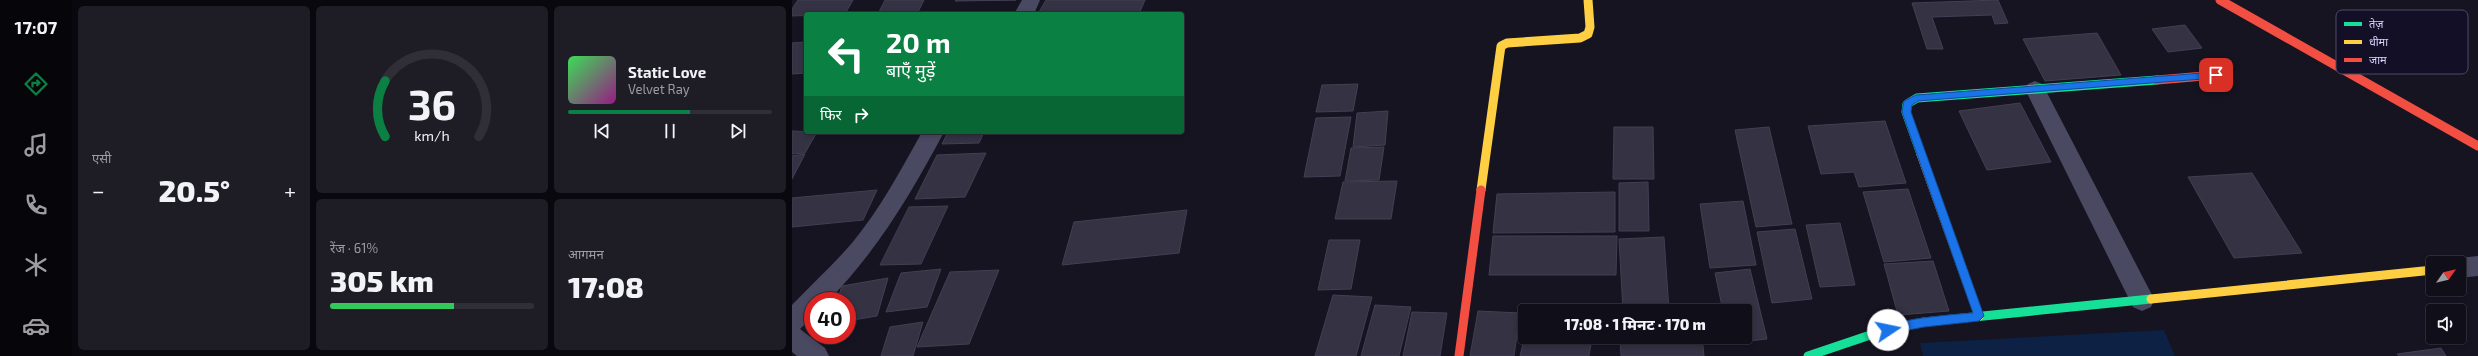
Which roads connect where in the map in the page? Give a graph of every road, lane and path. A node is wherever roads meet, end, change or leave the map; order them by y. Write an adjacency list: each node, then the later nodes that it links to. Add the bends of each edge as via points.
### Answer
1 (1031, 0): 4 (street)
2 (1588, 0): 19 (street, via 1588,34 1571,39 1507,42 1501,46)
3 (2220, 0): 5 (street)
4 (1025, 12)
5 (2336, 66)
6 (2351, 74): 10 (street)
7 (2216, 75): 8 (street)
8 (2035, 89): 14 (street); 15 (street, via 1916,98 1907,104 1906,112)
9 (932, 134): 16 (street, via 881,221 848,264)
10 (2478, 146)
11 (2478, 266): 12 (street)
12 (2466, 267)
13 (2426, 271): 14 (street)
14 (2142, 300): 15 (street)
15 (1979, 316): 20 (street, via 1924,322 1888,330)
16 (792, 321)
17 (792, 337): 18 (street)
18 (816, 356)
19 (1459, 356)
20 (1808, 356)

